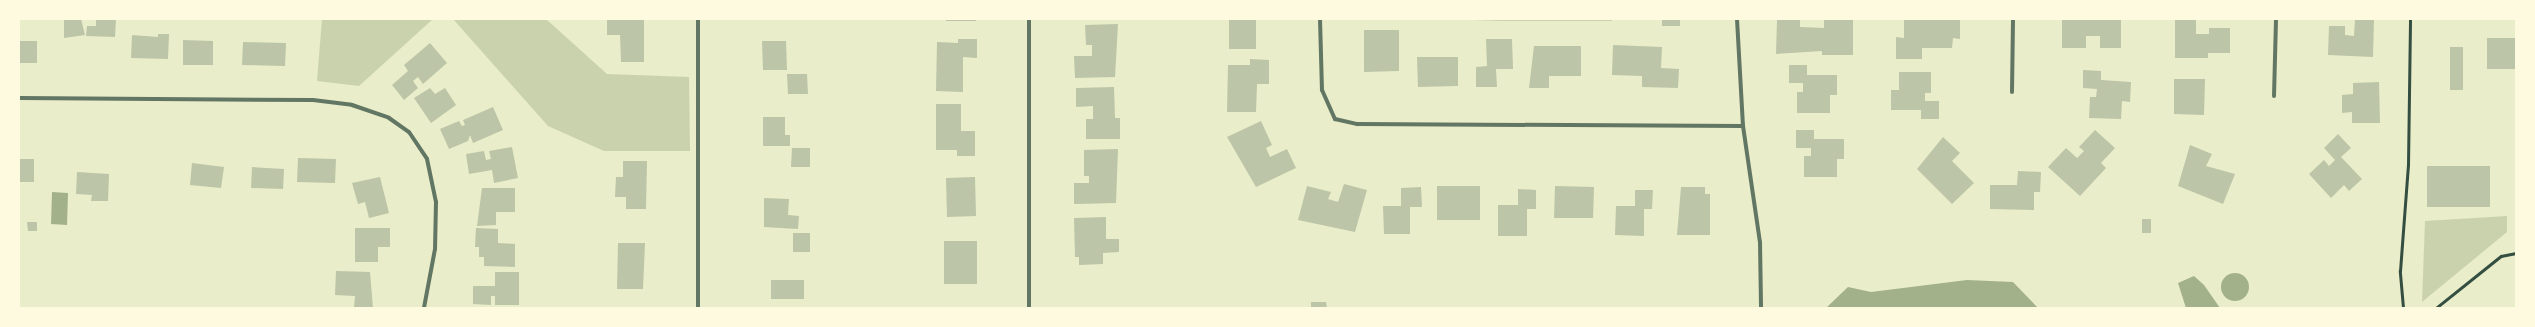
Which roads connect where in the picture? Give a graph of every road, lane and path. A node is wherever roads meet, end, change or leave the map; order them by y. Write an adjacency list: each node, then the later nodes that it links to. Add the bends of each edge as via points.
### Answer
1 (698, 19): 14 (street)
2 (1029, 19): 15 (street)
3 (1320, 19): 11 (street, via 1322,90 1335,119 1358,124)
4 (1737, 19): 11 (street)
5 (2013, 19): 8 (street)
6 (2276, 19): 9 (street)
7 (2410, 19): 17 (path, via 2408,158 2400,271)
8 (2012, 92)
9 (2274, 96)
10 (19, 98): 13 (street, via 313,100 352,106 389,118 409,132 427,159 436,202 435,249)
11 (1743, 126): 16 (street, via 1760,242)
12 (2516, 253): 18 (path, via 2501,256)
13 (424, 308)
14 (698, 308)
15 (1029, 308)
16 (1761, 308)
17 (2403, 308)
18 (2436, 308)

